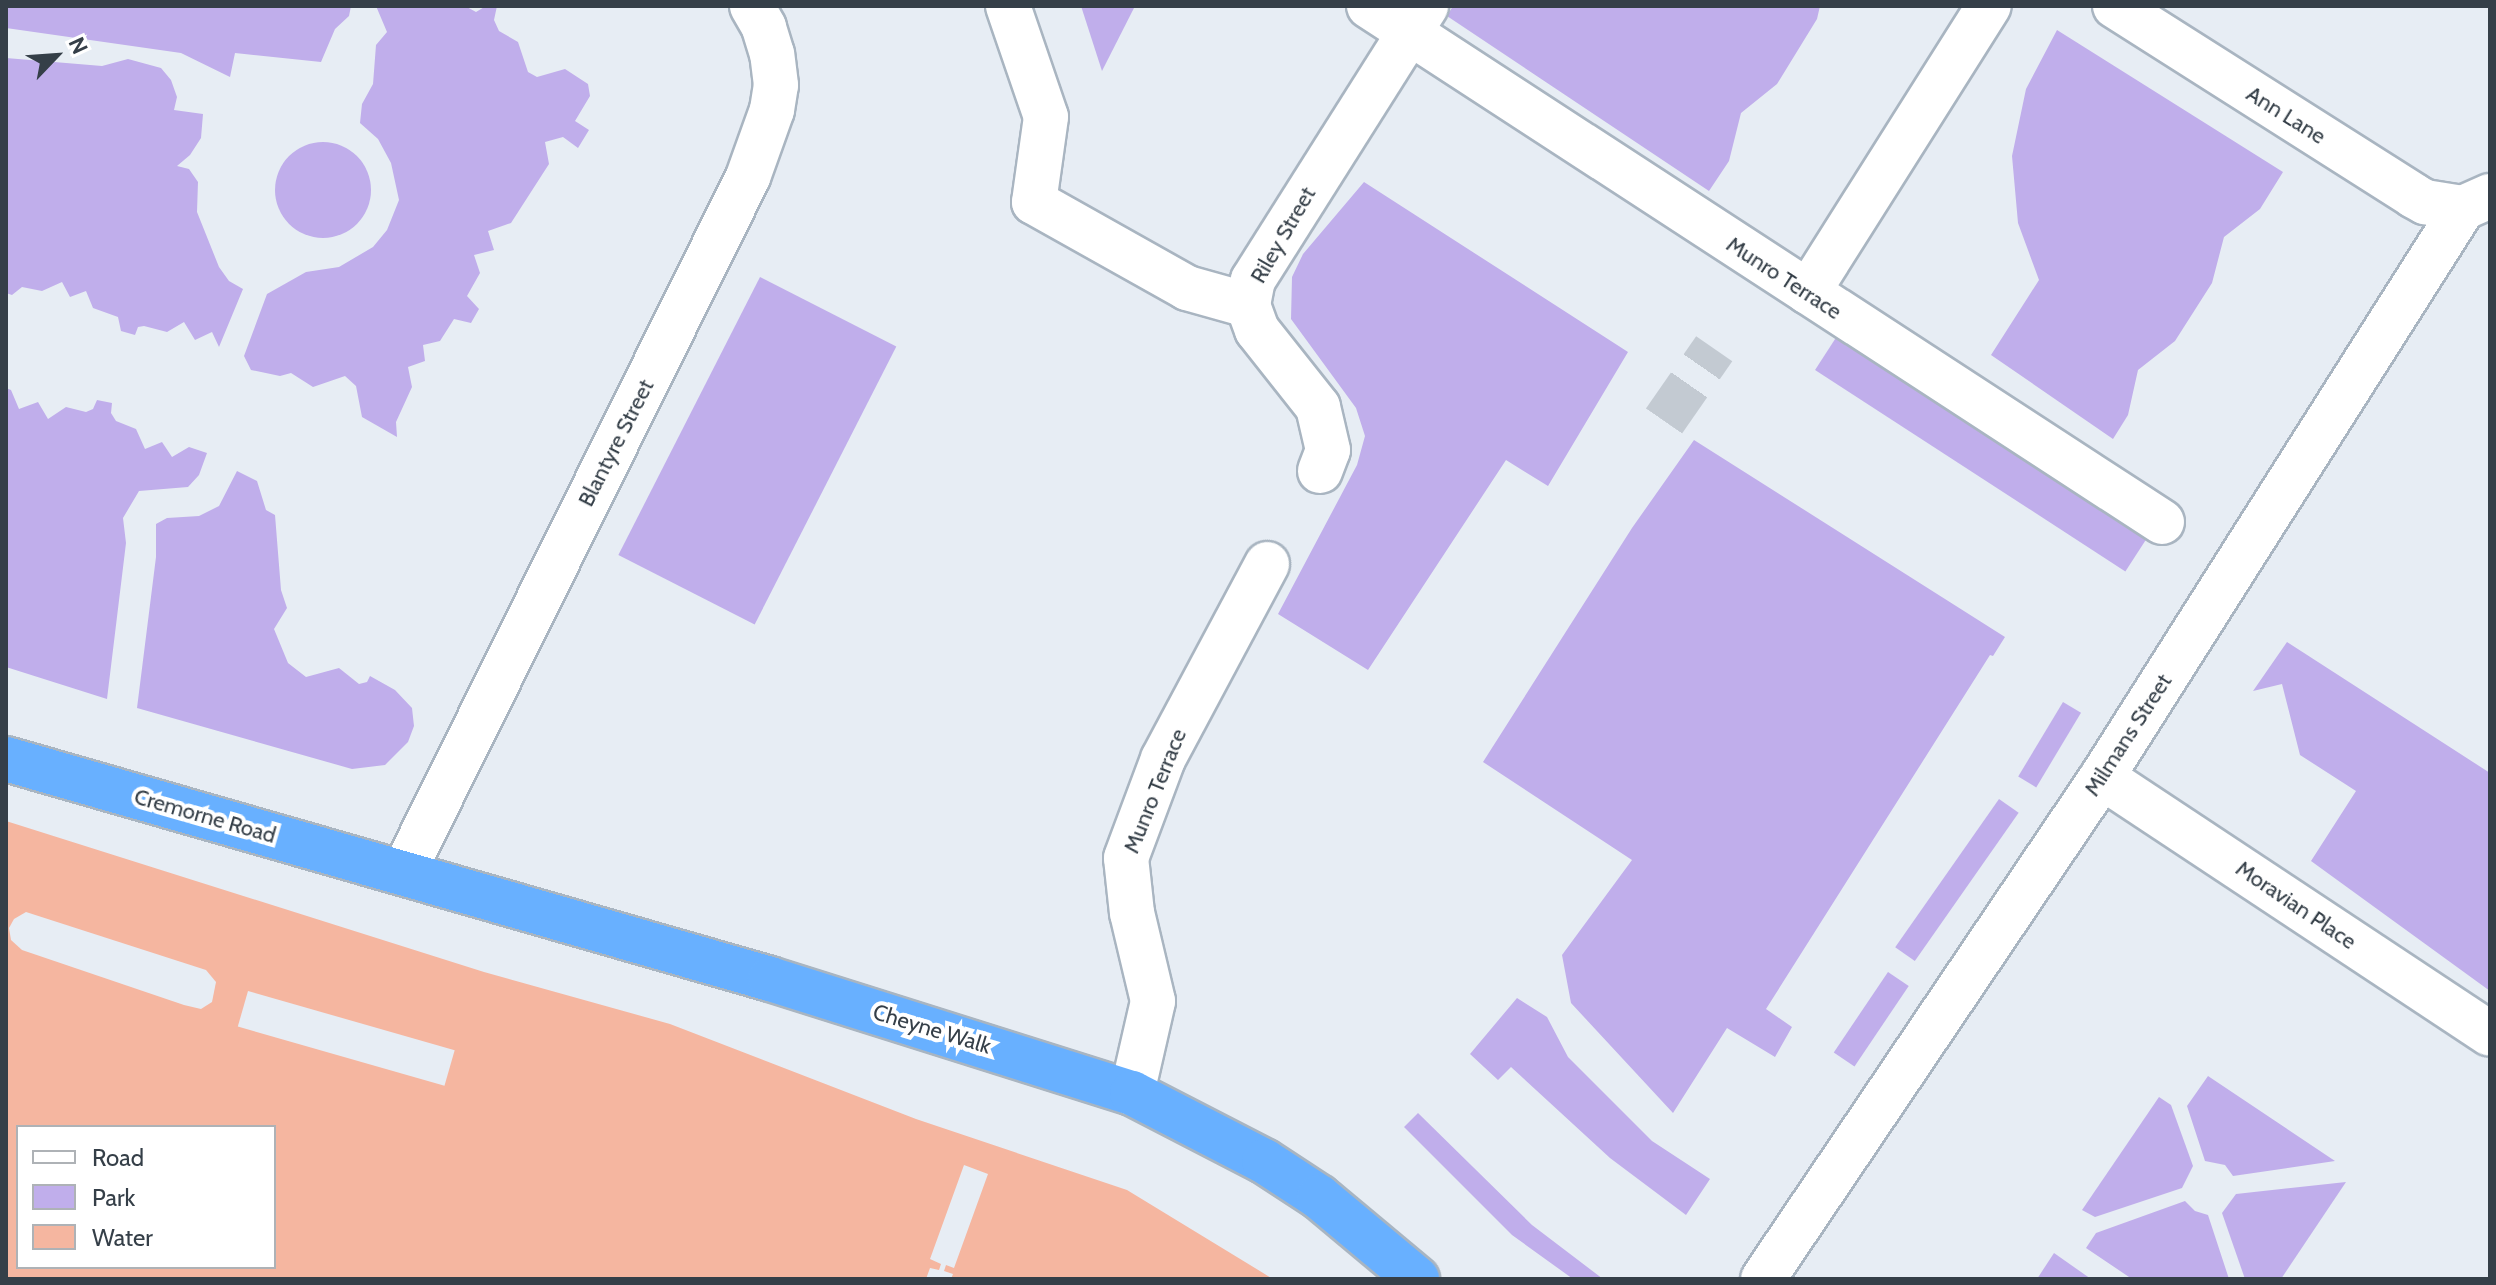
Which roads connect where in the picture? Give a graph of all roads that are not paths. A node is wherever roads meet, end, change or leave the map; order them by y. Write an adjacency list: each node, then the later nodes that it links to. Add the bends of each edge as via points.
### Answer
1 (752, 6): 15 (street, Blantyre Street, via 764,27 776,85 748,177)
2 (1008, 6): 9 (street, via 1046,117 1034,202 1187,288)
3 (1369, 6): 6 (street, Munro Terrace)
4 (1989, 6): 8 (street)
5 (2115, 6): 7 (street, Ann Lane, via 2425,202)
6 (1417, 20): 8 (street, Munro Terrace); 9 (street, Riley Street, via 1253,280)
7 (2476, 202): 14 (street, Milmans Street)
8 (1808, 292): 11 (street, Munro Terrace)
9 (1248, 305): 10 (street, Riley Street, via 1257,330 1318,407 1328,450)
10 (1320, 471)
11 (2162, 522)
12 (1267, 564): 17 (street, Munro Terrace, via 1163,759 1126,858 1132,913 1153,1001)
13 (6, 759): 15 (highway, Cremorne Road)
14 (2102, 777): 16 (street, Moravian Place); 19 (street, Milmans Street)
15 (404, 871): 17 (highway, Cheyne Walk)
16 (2490, 1034)
17 (1132, 1093): 18 (highway, Cheyne Walk, via 1264,1161 1319,1197)
18 (1417, 1279)
19 (1763, 1279)

